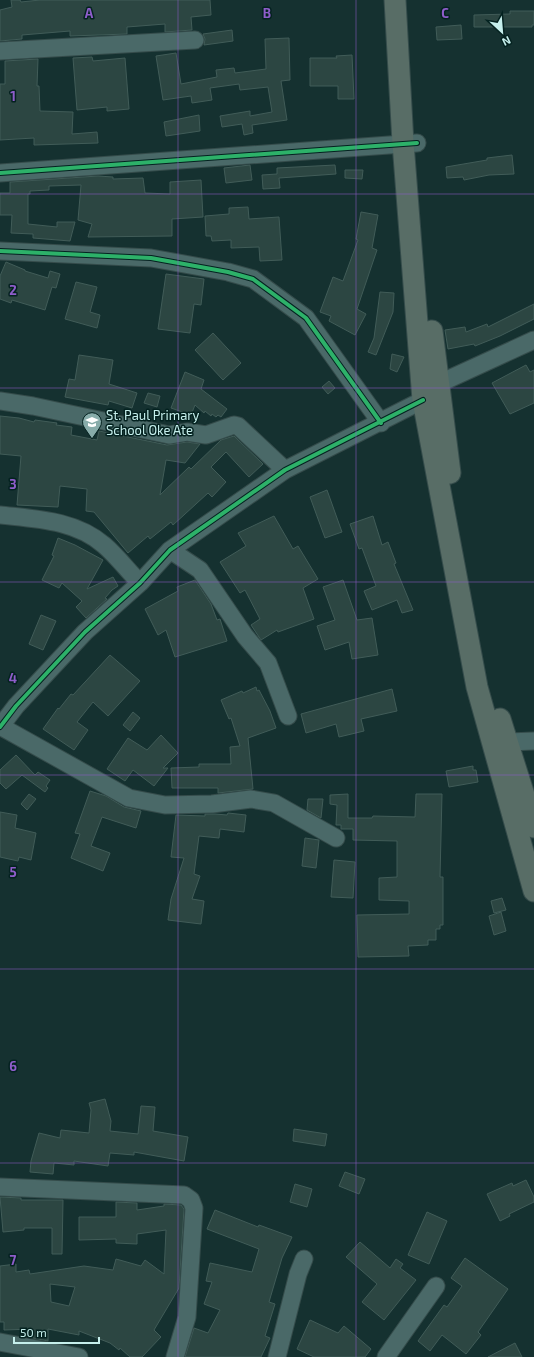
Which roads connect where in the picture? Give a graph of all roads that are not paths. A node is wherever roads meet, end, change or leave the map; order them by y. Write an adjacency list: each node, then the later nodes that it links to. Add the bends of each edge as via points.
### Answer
1 (396, 0): 5 (main road)
2 (410, 0): 5 (main road)
3 (195, 40): 4 (street)
4 (0, 51)
5 (410, 143): 6 (street); 9 (main road); 10 (main road)
6 (0, 173)
7 (0, 251): 12 (street, via 151,258 253,279 306,318)
8 (534, 340): 9 (street)
9 (438, 384): 21 (main road, via 458,531 489,684)
10 (423, 400): 12 (street); 24 (main road, via 477,687)
11 (0, 401): 13 (street, via 169,435 187,432 206,435 234,425)
12 (381, 422): 13 (street)
13 (285, 470): 15 (street)
14 (0, 514): 16 (street, via 49,520 79,529 104,545)
15 (170, 550): 16 (street); 18 (street, via 200,570 245,636 268,663)
16 (140, 583): 17 (street)
17 (8, 705): 19 (street)
18 (288, 716)
19 (0, 726): 23 (street, via 129,798 166,805 212,804 251,799 274,803)
20 (534, 741): 21 (street)
21 (508, 742): 22 (main road)
22 (534, 827)
23 (336, 838)
24 (534, 891)
25 (0, 1188): 30 (street, via 184,1195 191,1200 194,1208 187,1317)
26 (304, 1259): 31 (street)
27 (436, 1286): 32 (street)
28 (0, 1342): 29 (street)
29 (80, 1357)
30 (175, 1357)
31 (277, 1357)
32 (386, 1357)

